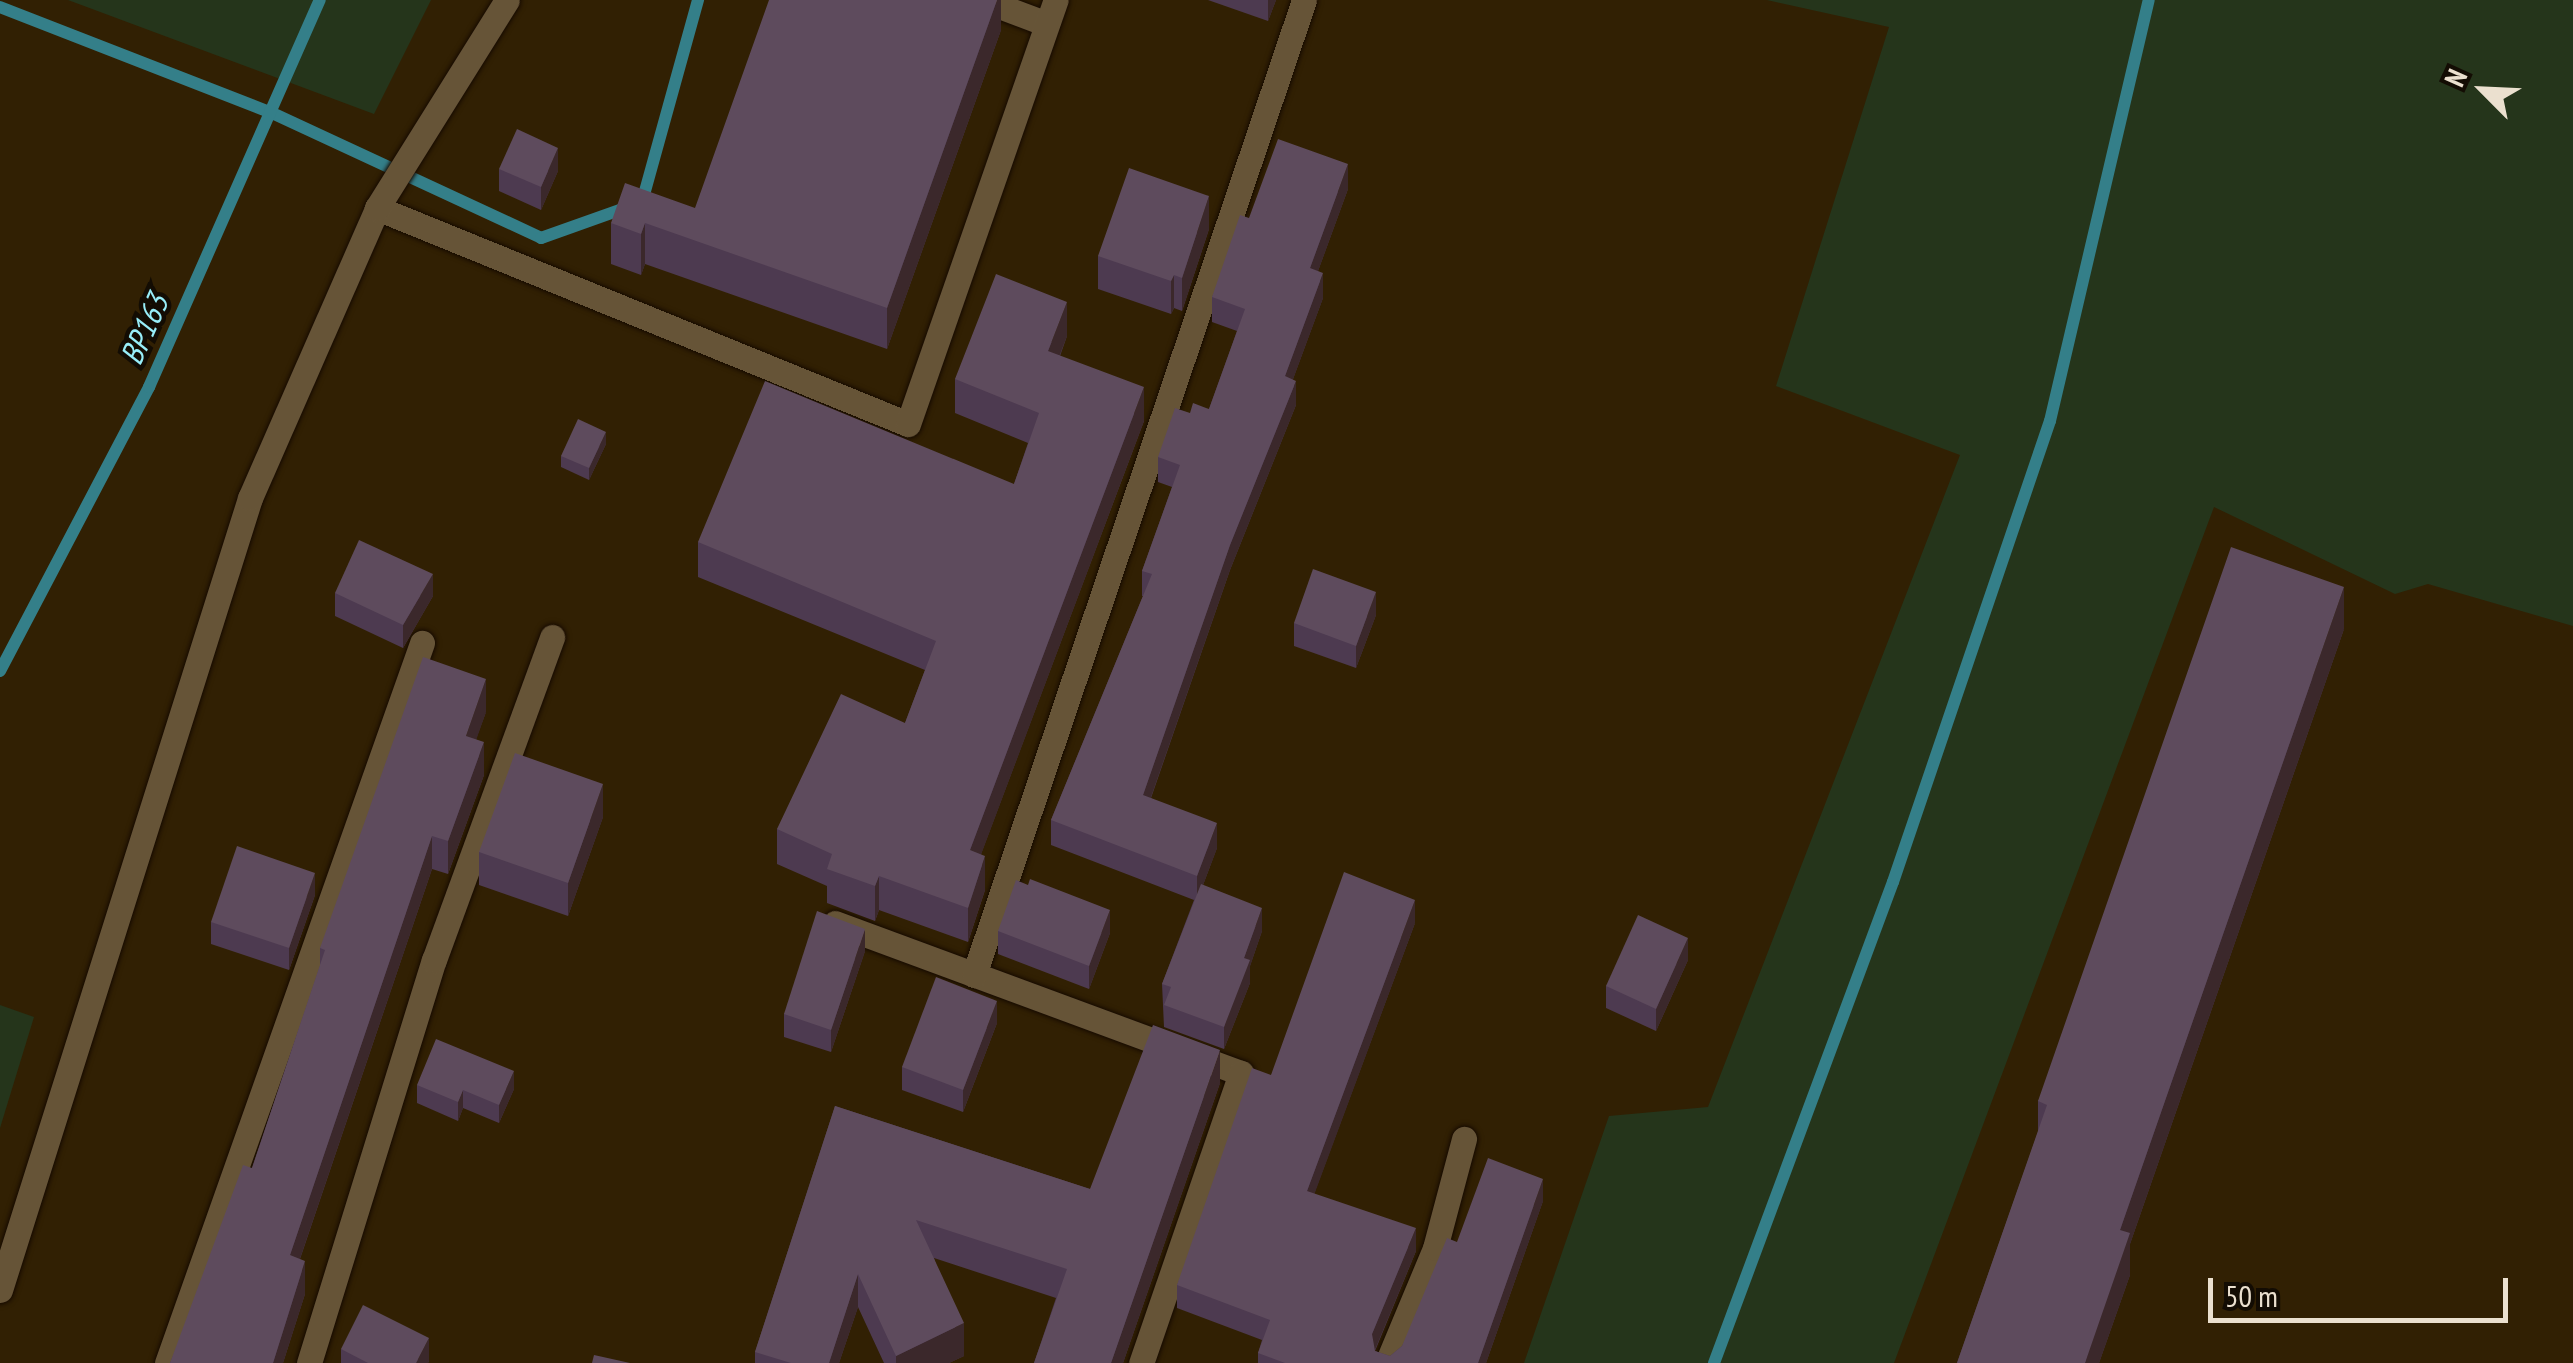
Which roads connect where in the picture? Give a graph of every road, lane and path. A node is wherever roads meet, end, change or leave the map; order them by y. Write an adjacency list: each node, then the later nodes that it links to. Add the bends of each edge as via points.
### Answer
1 (507, 0): 5 (street)
2 (982, 0): 4 (street)
3 (1304, 0): 9 (street)
4 (1052, 12): 5 (street, via 908,424)
5 (377, 208): 11 (street, via 250,498)
6 (552, 637): 13 (street, via 434,960)
7 (422, 643): 12 (street)
8 (821, 918): 9 (street)
9 (974, 974): 14 (street, via 1241,1073)
10 (1464, 1139): 15 (street, via 1435,1248)
11 (0, 1290)
12 (167, 1363)
13 (309, 1363)
14 (1141, 1363)
15 (1386, 1363)

